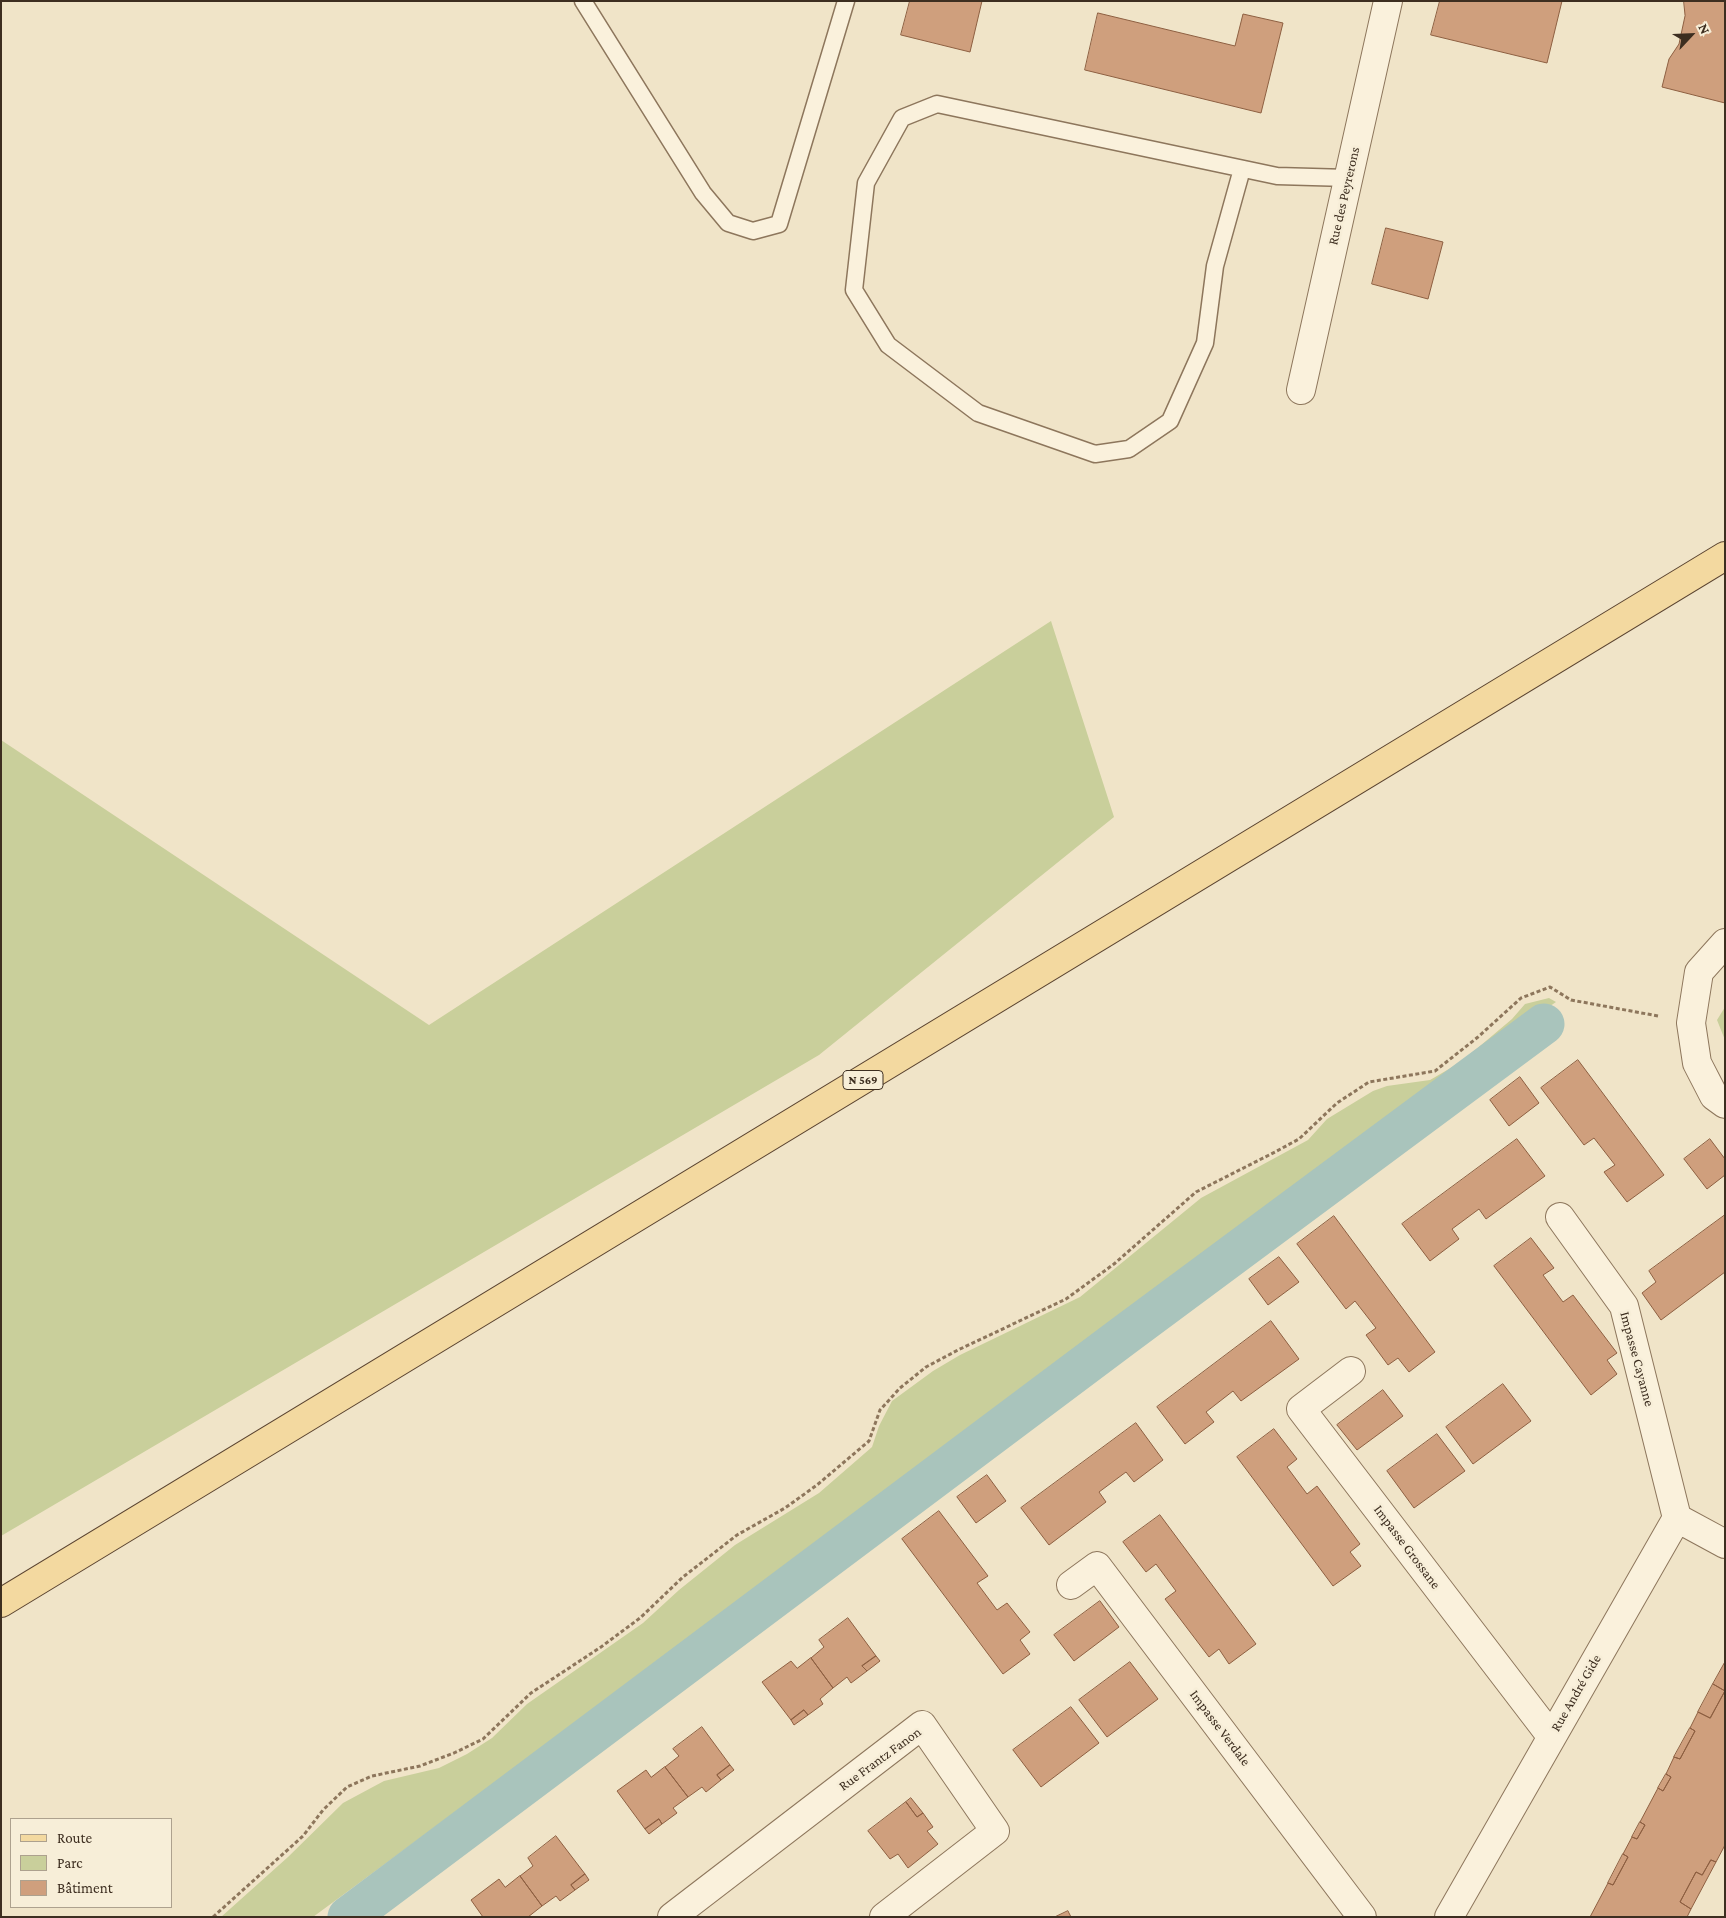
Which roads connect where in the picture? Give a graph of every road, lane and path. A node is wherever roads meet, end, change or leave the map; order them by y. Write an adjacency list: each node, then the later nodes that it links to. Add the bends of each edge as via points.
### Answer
1 (583, 1): 2 (lane, via 703,194 728,223 753,230 779,224)
2 (846, 1)
3 (1388, 1): 5 (street, Rue des Peyrerons)
4 (1242, 169): 4 (lane, via 937,104 902,118 866,183 854,290 888,345 978,414 1095,454 1129,449 1170,421 1204,343 1216,266); 5 (lane, via 1277,176)
5 (1348, 178): 6 (street, Rue des Peyrerons)
6 (1301, 390)
7 (1725, 556): 16 (main road, N 569)
8 (1725, 943): 9 (street, via 1699,972)
9 (1691, 1023): 10 (street, via 1697,1063 1714,1096); 18 (path, via 1571,1000 1550,987 1521,998 1478,1038 1435,1070 1368,1082 1337,1103 1298,1139 1196,1192 1114,1264 1066,1299 926,1367 880,1410 869,1441 816,1485 786,1508 737,1535 683,1577 640,1618 530,1693 483,1738 420,1766 372,1776 347,1787 303,1836)
10 (1725, 1104)
11 (1560, 1217): 13 (street, Impasse Cayanne, via 1624,1306)
12 (1350, 1371): 17 (street, Impasse Grossane, via 1301,1408)
13 (1677, 1518): 14 (street); 17 (street, Rue André Gide)
14 (1725, 1544)
15 (1071, 1585): 21 (street, Impasse Verdale, via 1098,1566)
16 (1, 1603)
17 (1551, 1736): 22 (street, Rue André Gide)
18 (213, 1917)
19 (672, 1917): 20 (street, Rue Frantz Fanon, via 922,1725 995,1831)
20 (884, 1917)
21 (1362, 1917)
22 (1449, 1917)

